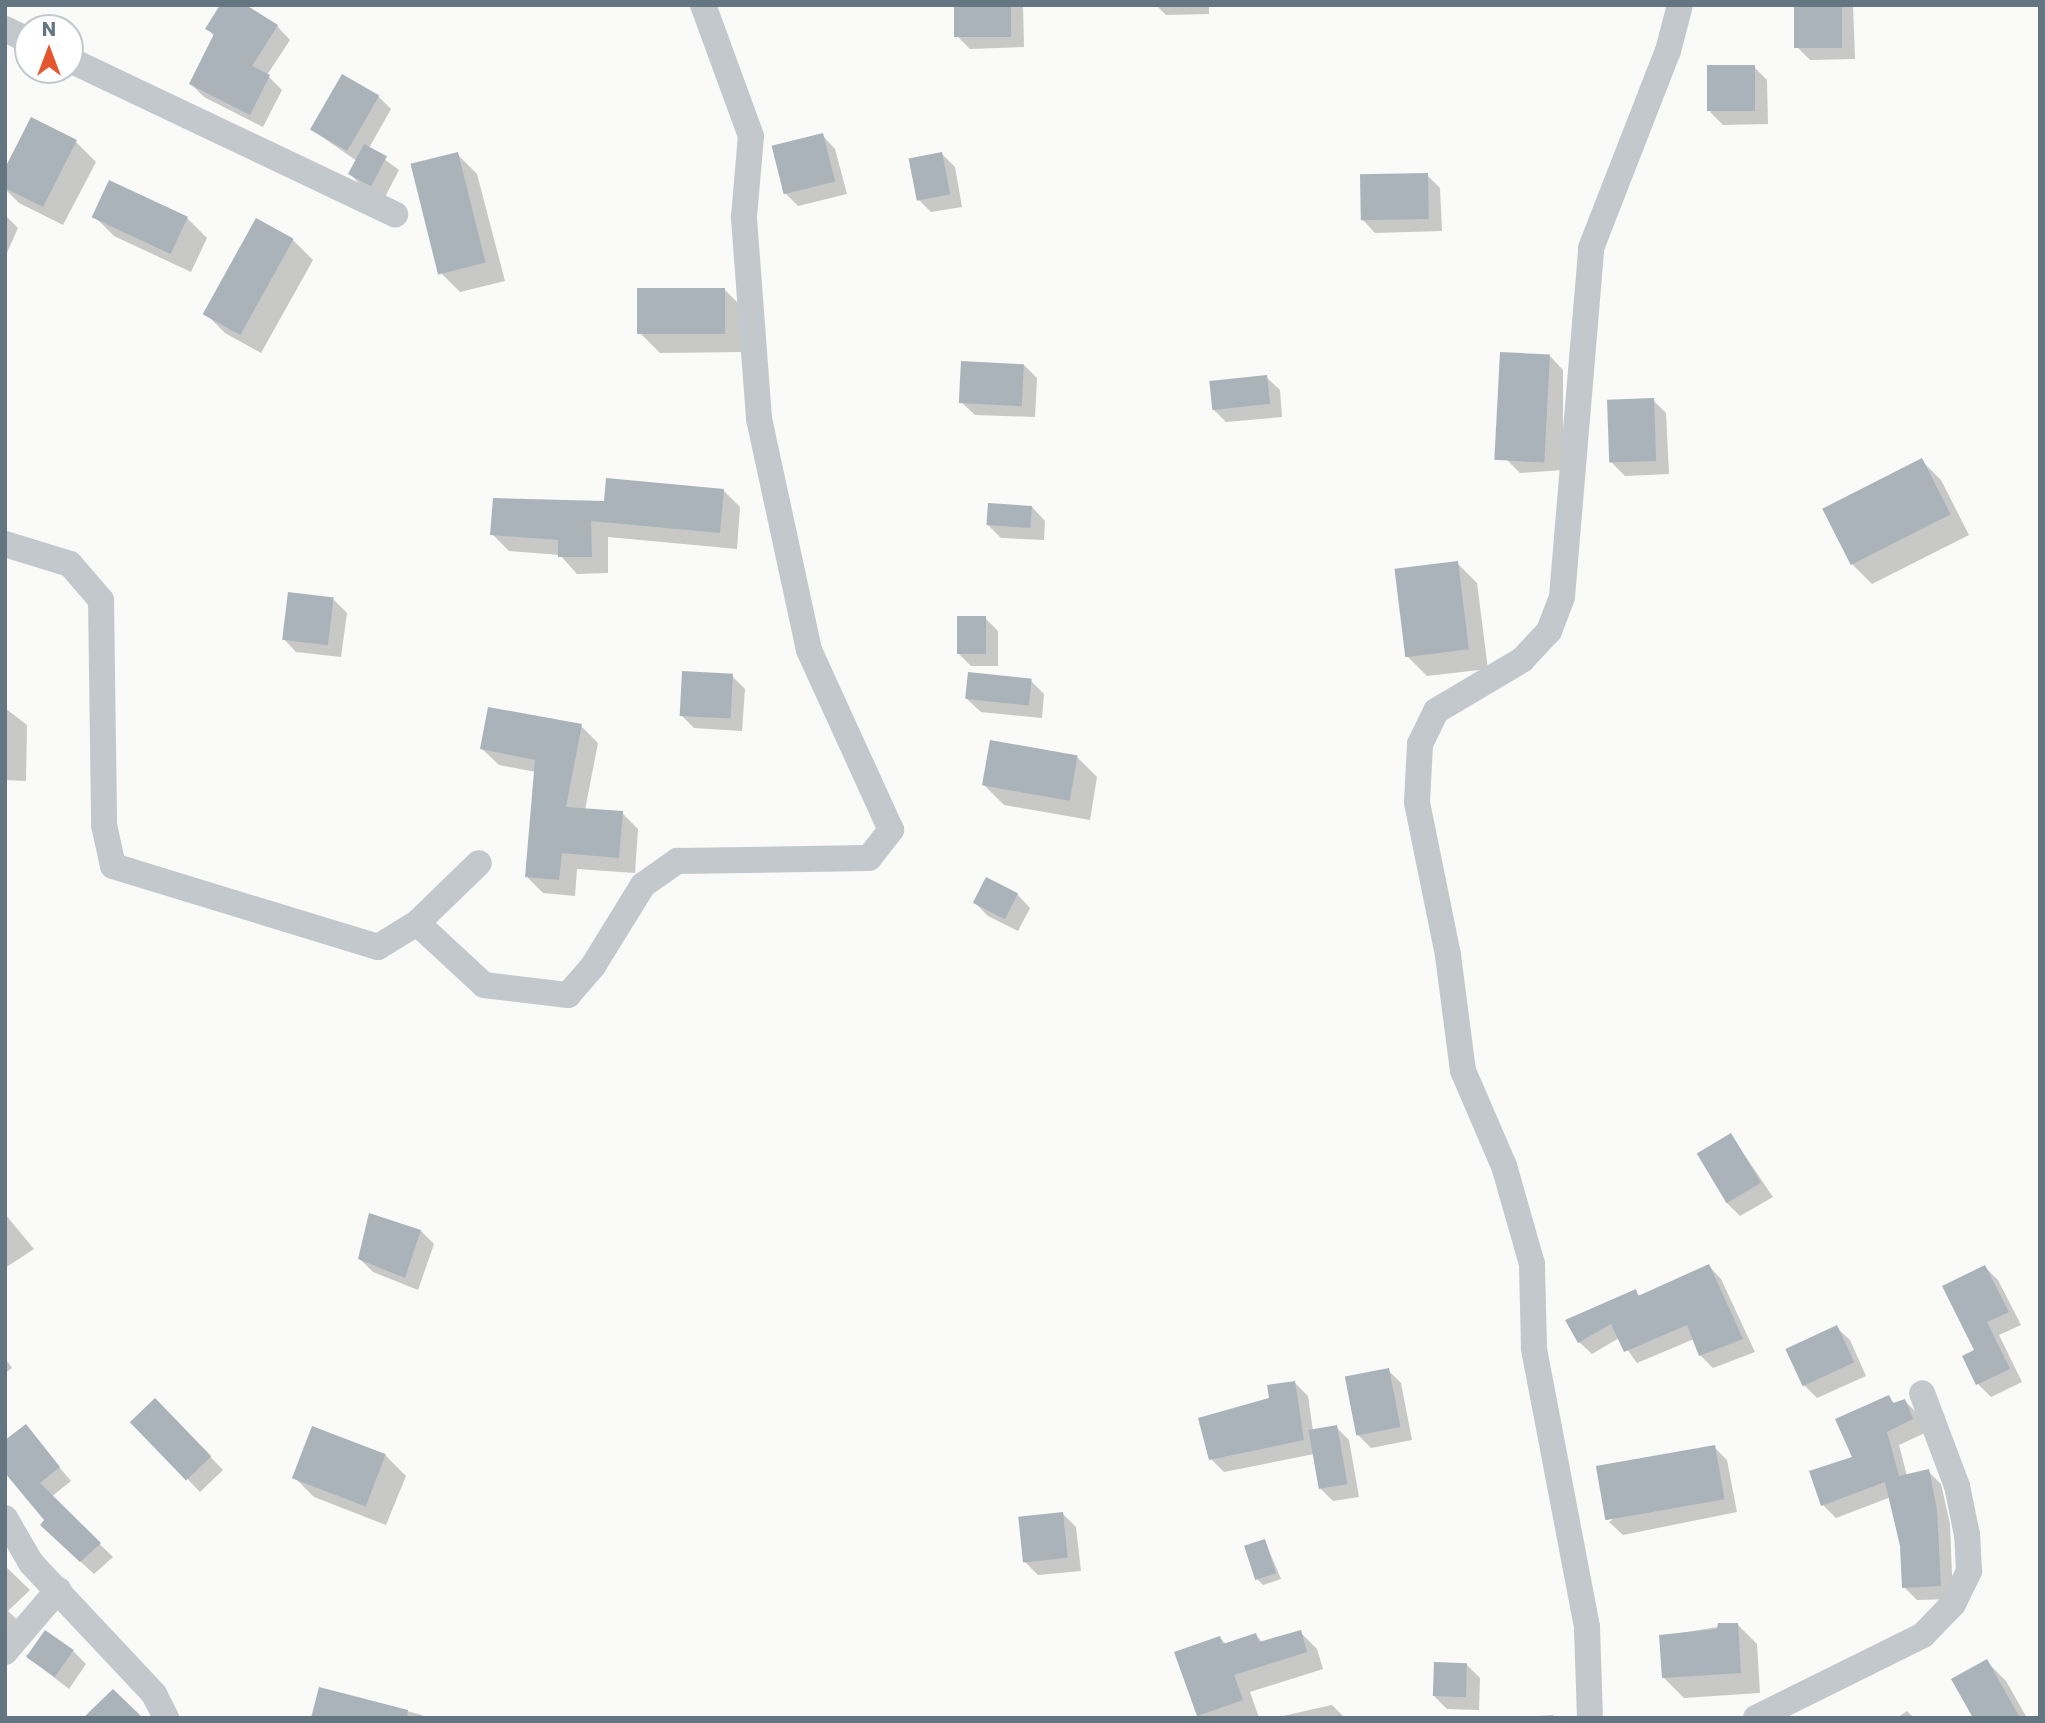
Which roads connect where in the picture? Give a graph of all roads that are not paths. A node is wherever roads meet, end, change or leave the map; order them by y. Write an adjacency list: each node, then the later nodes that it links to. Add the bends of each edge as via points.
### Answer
1 (703, 5): 7 (street, via 751,136 744,218 759,418 809,650 891,830 869,858 677,861 643,885 593,966 568,995 484,985)
2 (1680, 5): 13 (street, via 1681,14 1591,248 1562,597 1549,631 1522,660 1436,711 1420,744 1417,802 1448,955 1463,1071 1504,1166 1532,1264 1534,1348 1587,1627)
3 (84, 67): 4 (street)
4 (395, 214)
5 (5, 544): 7 (street, via 70,565 102,600 104,825 113,866 378,947)
6 (479, 863): 7 (street)
7 (416, 923)
8 (1922, 1393): 14 (street, via 1957,1486 1967,1535 1969,1571 1954,1604 1923,1635)
9 (5, 1518): 10 (street, via 32,1563)
10 (58, 1590): 11 (street); 12 (street, via 154,1694)
11 (5, 1652)
12 (166, 1718)
13 (1590, 1718)
14 (1756, 1718)

